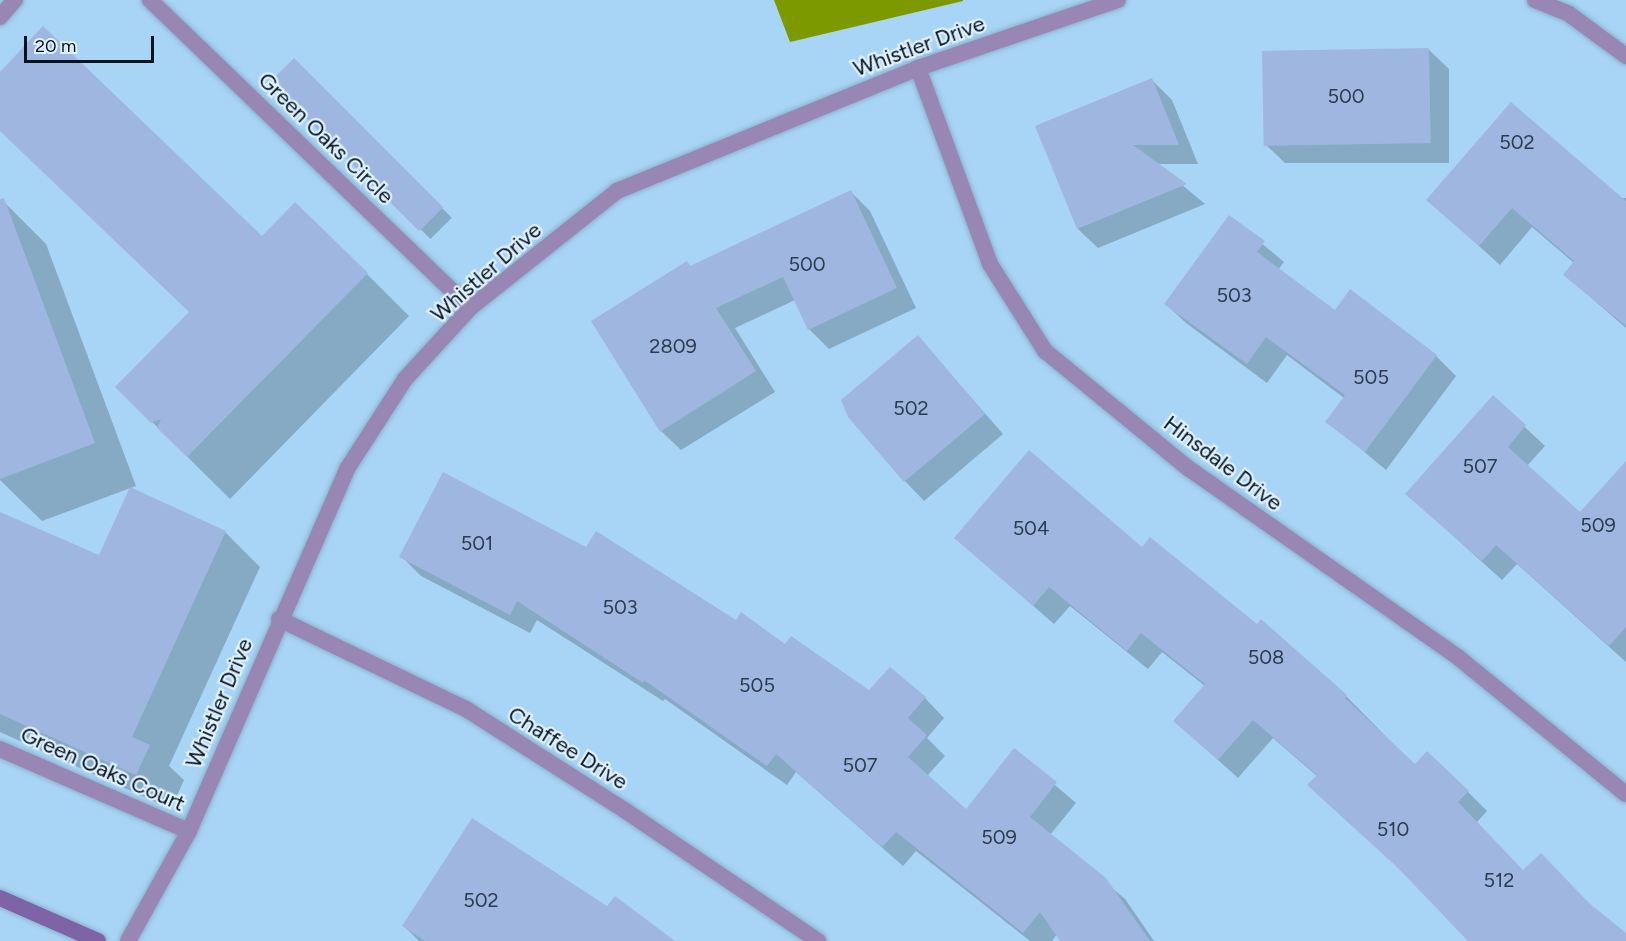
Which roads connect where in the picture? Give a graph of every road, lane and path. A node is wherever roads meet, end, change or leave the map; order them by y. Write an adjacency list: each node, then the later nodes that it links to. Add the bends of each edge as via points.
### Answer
1 (15, 0): 5 (street)
2 (150, 0): 8 (street, Green Oaks Circle)
3 (1118, 0): 7 (street, Whistler Drive)
4 (1535, 0): 6 (street, via 1569,14)
5 (0, 17)
6 (1626, 56)
7 (918, 68): 8 (street, Whistler Drive, via 617,192); 11 (street, Hinsdale Drive, via 990,264 1045,351 1188,468 1459,658)
8 (470, 308): 9 (street, Whistler Drive, via 405,379 347,469)
9 (279, 620): 12 (street, Whistler Drive); 16 (street, Chaffee Drive, via 466,709)
10 (0, 748): 12 (street, Green Oaks Court)
11 (1626, 794)
12 (189, 831): 15 (street, Whistler Drive)
13 (0, 898): 14 (main road)
14 (98, 941)
15 (128, 941)
16 (818, 941)

